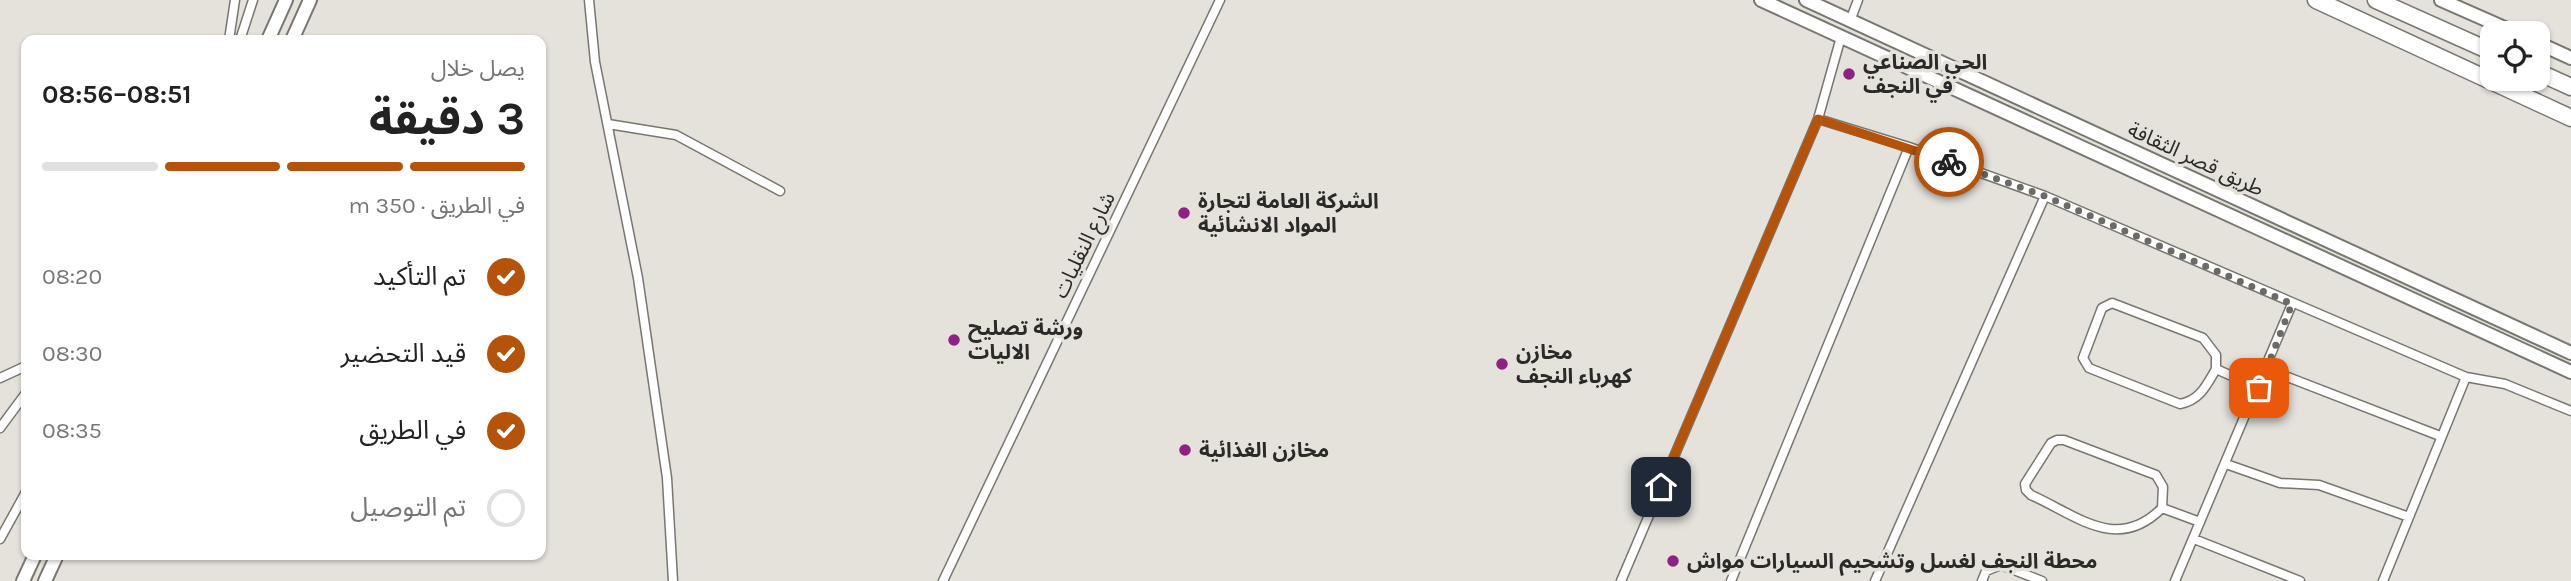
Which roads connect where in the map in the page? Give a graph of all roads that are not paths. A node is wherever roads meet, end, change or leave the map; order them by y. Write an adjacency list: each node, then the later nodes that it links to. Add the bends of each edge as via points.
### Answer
1 (235, 0): 16 (street)
2 (253, 0): 17 (street)
3 (286, 0): 18 (street)
4 (310, 0): 19 (street)
5 (589, 0): 30 (street, via 592,45)
6 (1220, 0): 59 (street, شارع النقليات)
7 (1761, 0): 21 (street)
8 (1806, 0): 13 (street, طريق قصر الثقافة)
9 (1858, 0): 14 (street)
10 (2316, 0): 28 (highway)
11 (2376, 0): 22 (highway)
12 (2441, 0): 15 (street)
13 (1834, 6): 14 (street, طريق قصر الثقافة)
14 (1850, 21): 20 (street, طريق قصر الثقافة)
15 (2489, 21)
16 (230, 35)
17 (242, 35)
18 (270, 35)
19 (294, 35)
20 (1884, 36): 24 (street); 35 (street, طريق قصر الثقافة)
21 (1841, 37): 24 (street); 29 (street)
22 (2480, 47)
23 (2550, 48): 25 (street)
24 (1875, 53): 39 (street)
25 (2571, 58)
26 (2550, 77): 27 (highway)
27 (2571, 87)
28 (2571, 118)
29 (1818, 119): 31 (street); 60 (street)
30 (608, 124): 32 (street, via 676,135); 58 (street, via 638,278 667,478)
31 (1909, 147): 33 (street); 61 (street)
32 (780, 191)
33 (2045, 196): 34 (street); 62 (street)
34 (2292, 304): 38 (street); 40 (street)
35 (2571, 353)
36 (21, 369): 41 (street)
37 (2216, 369): 37 (street, via 2216,355 2203,338 2112,303 2102,308 2083,358 2089,368 2180,404 2200,395); 42 (street)
38 (2267, 369): 42 (street); 46 (street)
39 (2571, 372)
40 (2466, 377): 44 (street, via 2505,384); 46 (street)
41 (0, 380)
42 (2259, 388): 47 (street)
43 (21, 400): 45 (street)
44 (2571, 411)
45 (0, 428)
46 (2440, 436): 50 (street)
47 (2226, 464): 50 (street, via 2280,483 2319,485); 51 (street)
48 (21, 501): 52 (street)
49 (2162, 508): 49 (street, via 2163,487 2156,475 2064,440 2051,443 2025,484 2031,495 2108,530 2131,530); 51 (street)
50 (2409, 517): 67 (street)
51 (2200, 522): 53 (street)
52 (0, 539)
53 (2194, 539): 65 (street); 66 (street)
54 (33, 560): 56 (street)
55 (55, 560): 57 (street)
56 (23, 581)
57 (45, 581)
58 (673, 581)
59 (943, 581)
60 (1621, 581)
61 (1731, 581)
62 (1875, 581)
63 (1982, 581): 64 (street, via 1986,571 2001,565)
64 (2042, 581)
65 (2175, 581)
66 (2300, 581)
67 (2383, 581)

